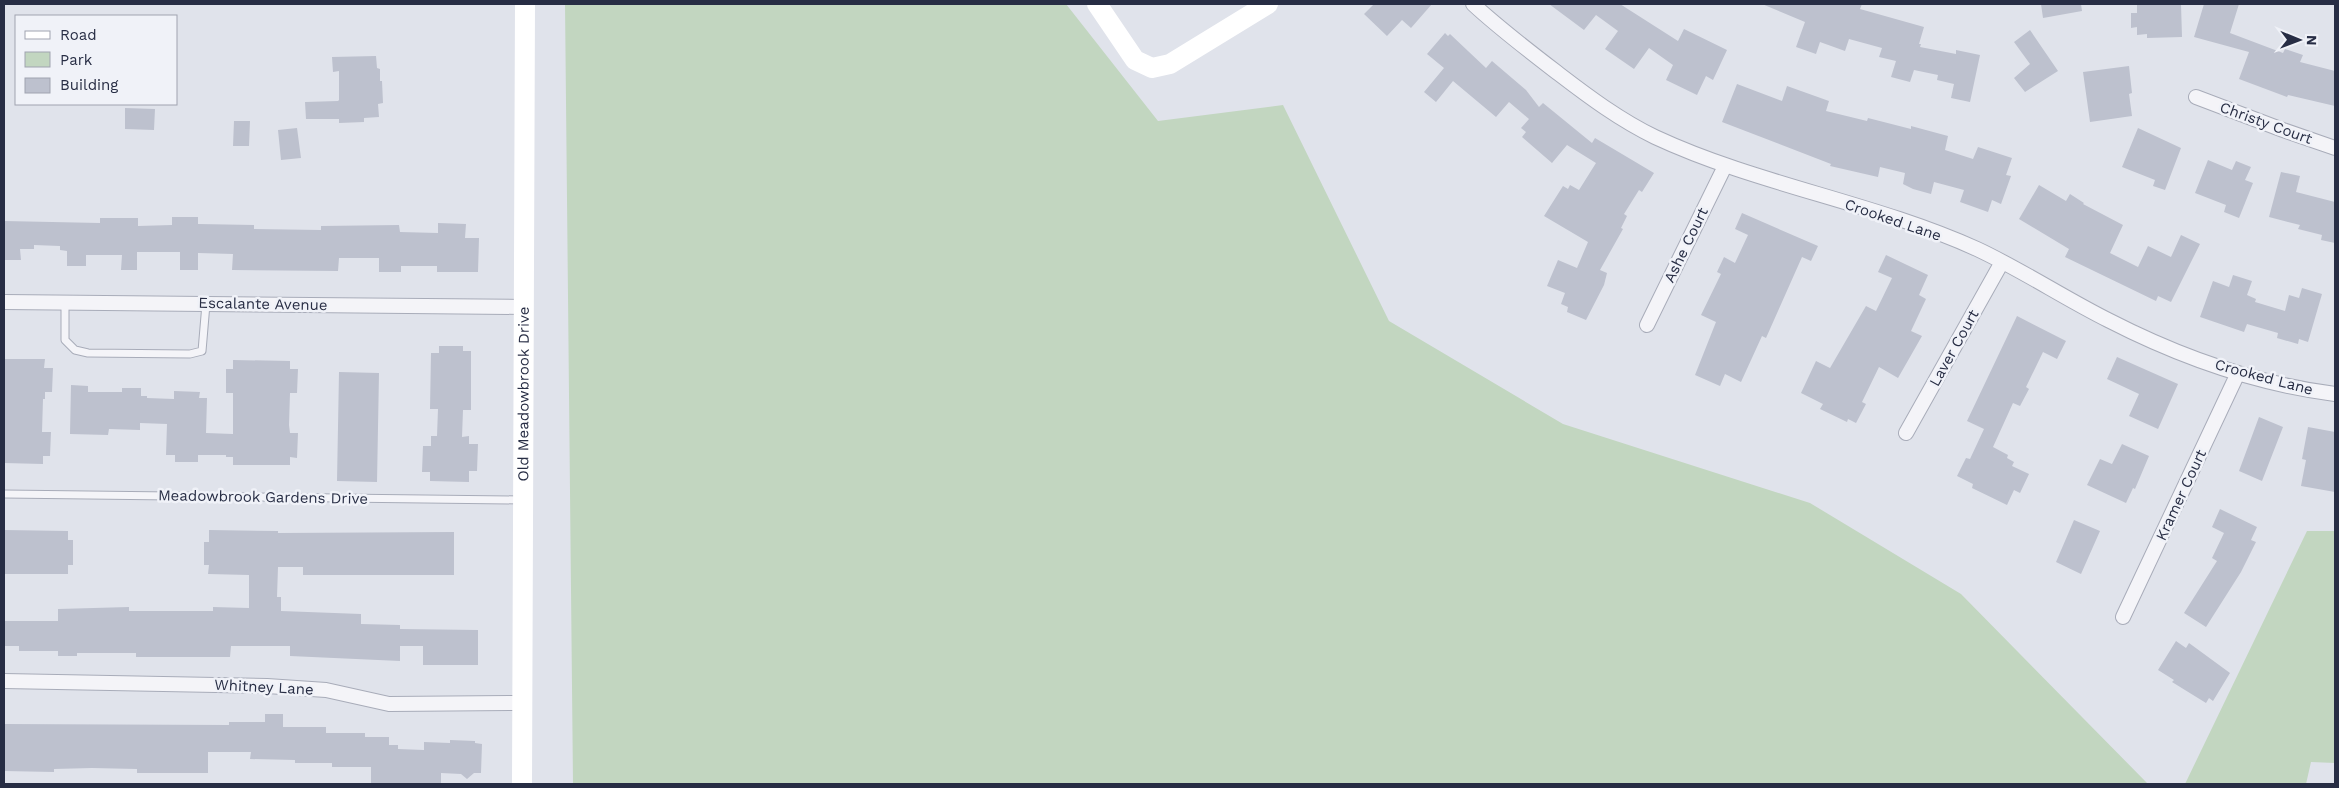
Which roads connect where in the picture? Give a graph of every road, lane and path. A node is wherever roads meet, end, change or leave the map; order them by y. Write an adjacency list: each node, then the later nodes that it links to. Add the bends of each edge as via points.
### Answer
1 (525, 4): 12 (main road, Old Meadowbrook Drive)
2 (1097, 4): 3 (main road, via 1135,60 1152,68 1170,64)
3 (1268, 4)
4 (1473, 4): 7 (street, Crooked Lane, via 1502,31 1604,109 1654,136)
5 (2196, 97): 6 (street, Christy Court)
6 (2335, 148)
7 (1725, 166): 8 (street, Crooked Lane, via 1922,228); 13 (street, Ashe Court)
8 (2002, 262): 14 (street, Crooked Lane, via 2151,341); 16 (street, Laver Court)
9 (4, 302): 10 (street, Escalante Avenue)
10 (65, 302): 11 (street, Escalante Avenue); 11 (lane, via 65,340 75,350 88,353 190,354 202,351)
11 (206, 304): 12 (street, Escalante Avenue)
12 (523, 307): 18 (main road, Old Meadowbrook Drive)
13 (1647, 325)
14 (2238, 373): 15 (street, Crooked Lane); 19 (street, Kramer Court)
15 (2335, 394)
16 (1906, 433)
17 (4, 494): 18 (lane, Meadowbrook Gardens Drive)
18 (523, 500): 21 (main road, Old Meadowbrook Drive)
19 (2123, 617)
20 (4, 681): 21 (street, Whitney Lane, via 267,686 326,690 389,704)
21 (522, 703): 22 (main road, Old Meadowbrook Drive)
22 (522, 784)

